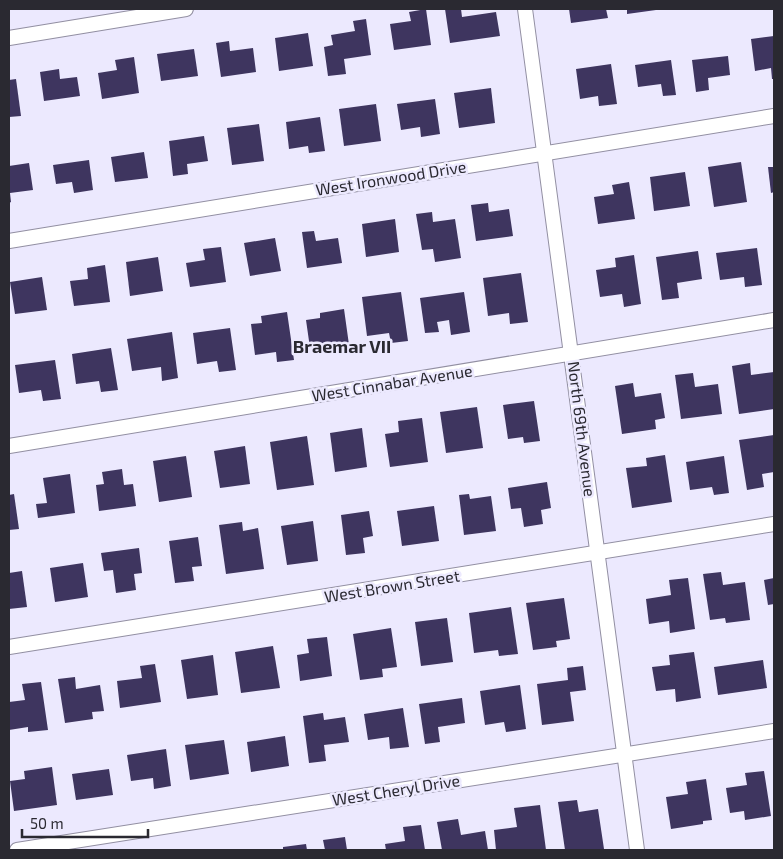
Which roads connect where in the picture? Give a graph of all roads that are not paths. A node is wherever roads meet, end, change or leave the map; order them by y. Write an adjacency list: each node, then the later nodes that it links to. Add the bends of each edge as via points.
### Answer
1 (186, 9): 3 (street)
2 (525, 9): 5 (street, North 69th Avenue)
3 (9, 38)
4 (774, 116): 5 (street, West Ironwood Drive)
5 (544, 153): 6 (street, West Ironwood Drive); 8 (street, North 69th Avenue)
6 (9, 241)
7 (774, 320): 8 (street, West Cinnabar Avenue)
8 (572, 353): 9 (street, West Cinnabar Avenue); 11 (street, North 69th Avenue)
9 (9, 446)
10 (774, 524): 11 (street, West Brown Street)
11 (598, 552): 12 (street, West Brown Street); 14 (street, North 69th Avenue)
12 (9, 647)
13 (774, 731): 14 (street, West Cheryl Drive)
14 (625, 754): 15 (street, West Cheryl Drive); 16 (street, North 69th Avenue)
15 (17, 850)
16 (637, 850)

